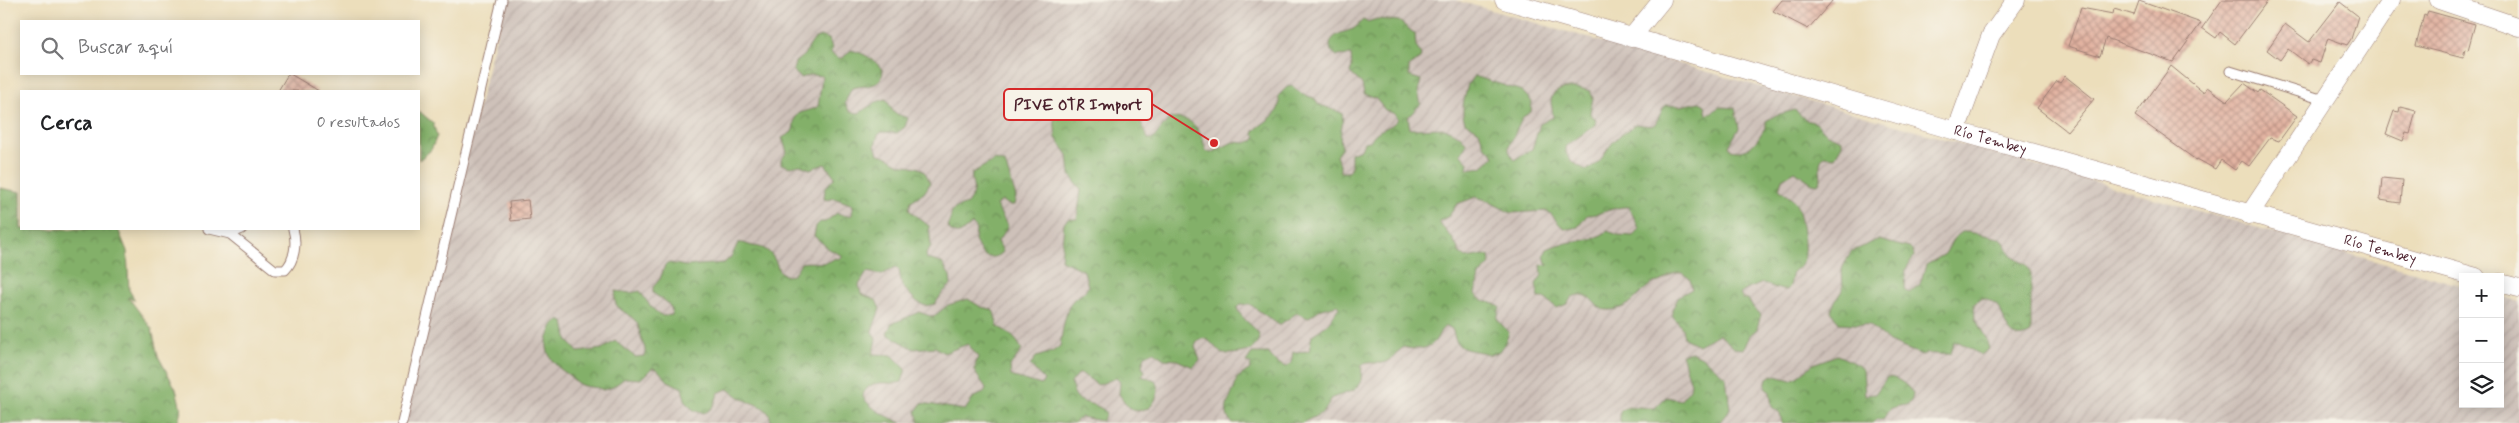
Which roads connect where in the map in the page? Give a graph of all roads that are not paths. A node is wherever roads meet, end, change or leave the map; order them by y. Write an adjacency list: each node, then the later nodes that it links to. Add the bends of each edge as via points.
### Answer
1 (502, 0): 20 (lane)
2 (1504, 0): 8 (street, Río Tembey)
3 (1662, 0): 8 (street)
4 (2016, 0): 11 (street, via 1991,35)
5 (2391, 0): 10 (street)
6 (2439, 0): 7 (street)
7 (2519, 27)
8 (1631, 38): 11 (street, Río Tembey)
9 (2230, 71): 10 (lane)
10 (2324, 100): 12 (street)
11 (1956, 132): 12 (street, Río Tembey)
12 (2249, 215): 17 (street, Río Tembey)
13 (213, 230): 16 (lane)
14 (240, 230): 16 (lane)
15 (294, 230): 16 (lane, via 292,263 285,270 275,270)
16 (230, 234)
17 (2461, 273)
18 (2504, 284): 19 (street)
19 (2519, 288)
20 (402, 423)

